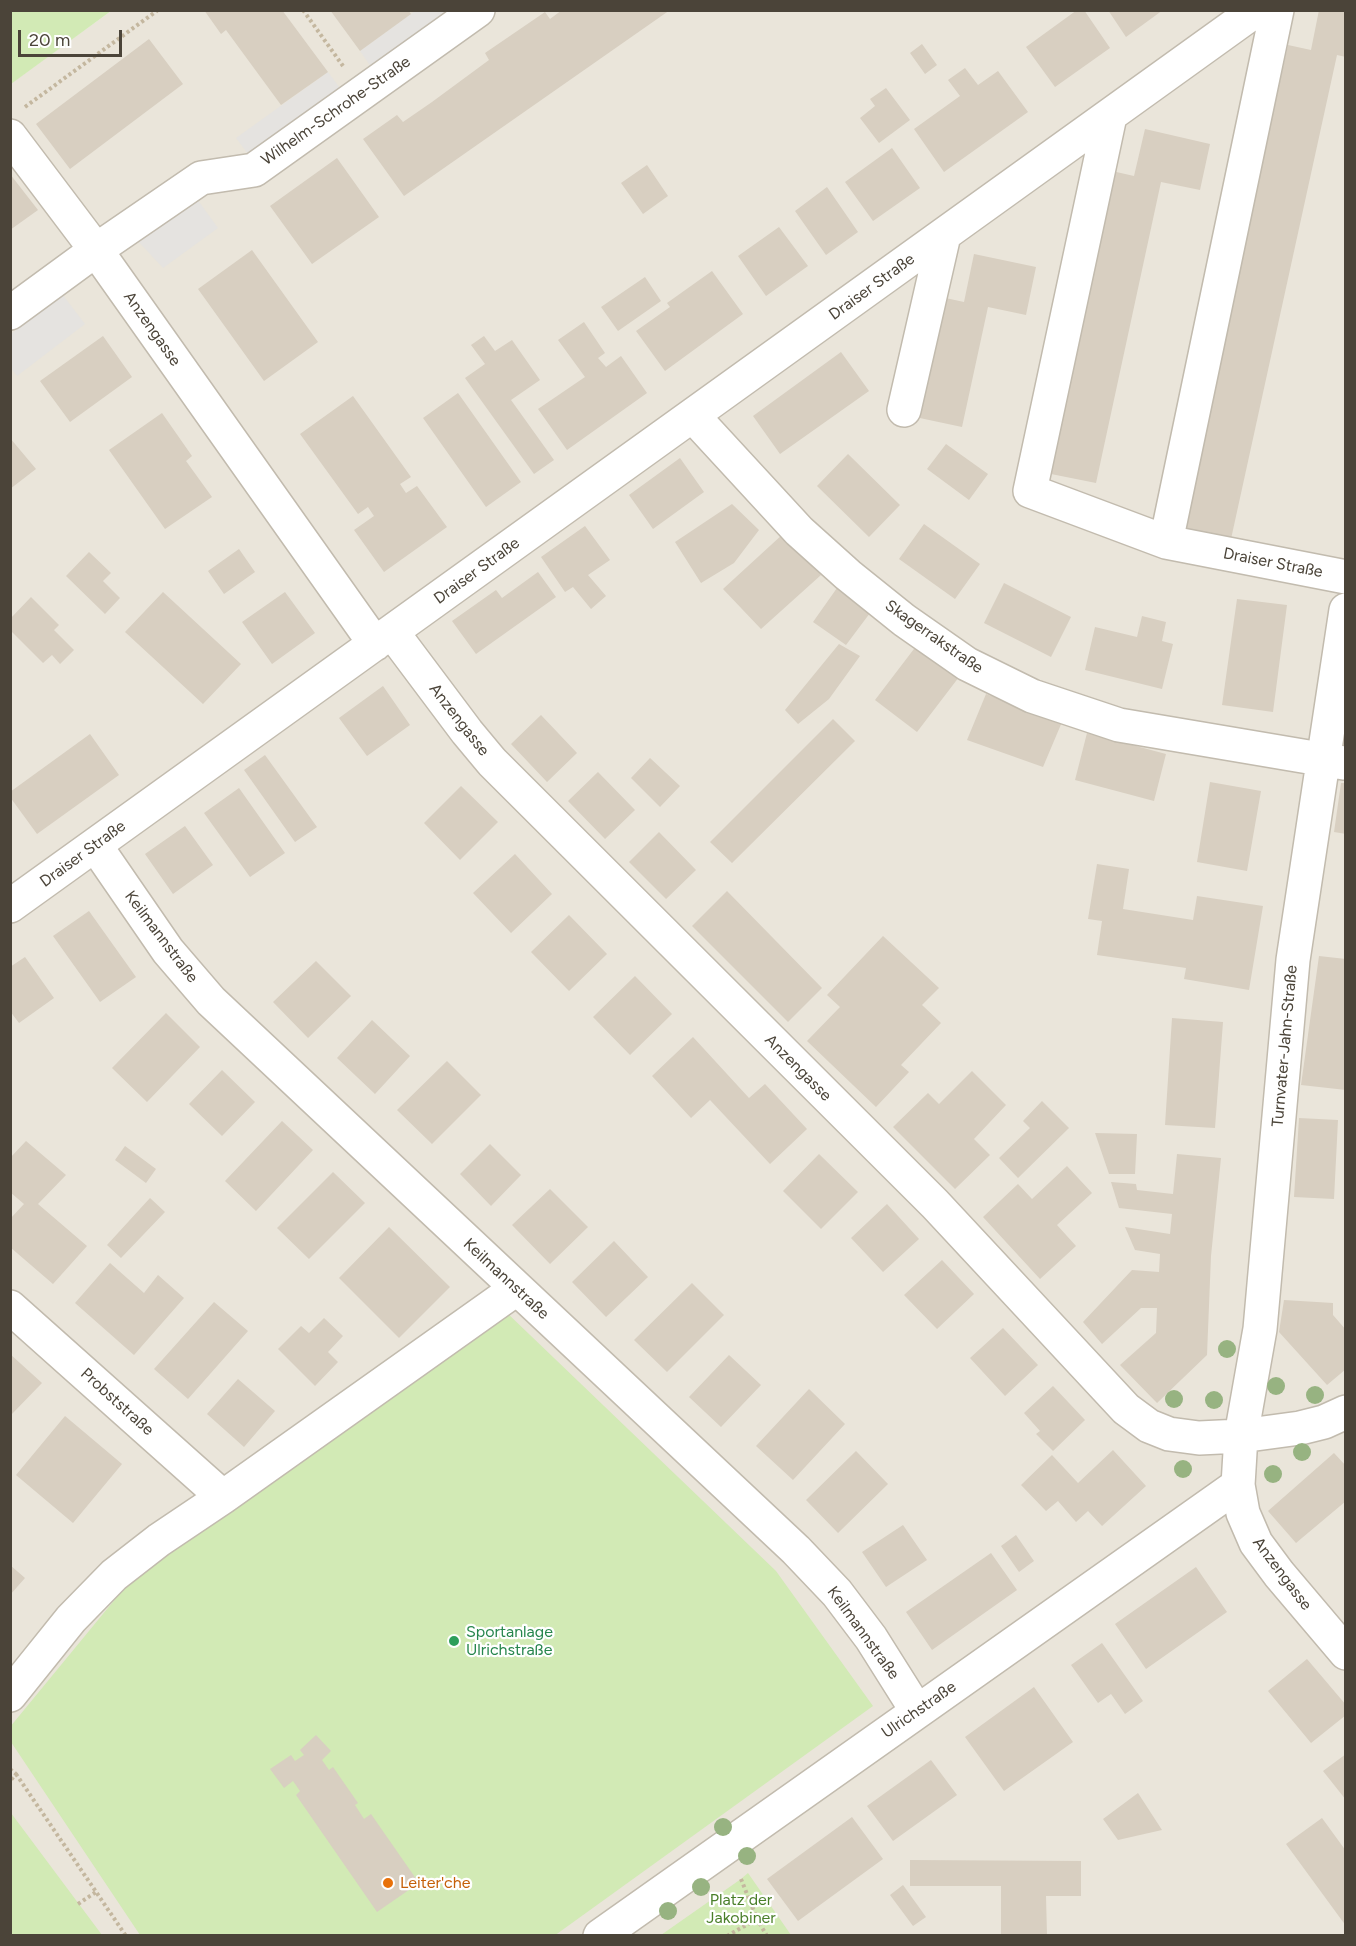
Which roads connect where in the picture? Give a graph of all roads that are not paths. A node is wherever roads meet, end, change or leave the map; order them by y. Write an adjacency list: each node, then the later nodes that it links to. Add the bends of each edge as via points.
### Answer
1 (478, 10): 7 (street, Wilhelm-Schrohe-Straße, via 254,170 201,178)
2 (1256, 10): 4 (street, Draiser Straße)
3 (1277, 10): 11 (street)
4 (1110, 116): 6 (street, Draiser Straße); 11 (street, Draiser Straße, via 1030,491)
5 (15, 123): 7 (street, Anzengasse)
6 (944, 235): 9 (street, Draiser Straße); 10 (street, Draiser Straße)
7 (96, 250): 8 (street, Wilhelm-Schrohe-Straße); 14 (street, Anzengasse)
8 (10, 313)
9 (904, 410)
10 (693, 416): 14 (street, Draiser Straße); 15 (street, Skagerrakstraße, via 807,538 904,620 967,664 1032,696 1119,725)
11 (1166, 542): 12 (street, Draiser Straße)
12 (1346, 578)
13 (1346, 610): 15 (street, Turnvater-Jahn-Straße)
14 (384, 638): 16 (street, Draiser Straße); 21 (street, Anzengasse, via 492,762 934,1204 1126,1409 1149,1426 1169,1434)
15 (1334, 762): 21 (street, Turnvater-Jahn-Straße, via 1293,960 1260,1329)
16 (95, 845): 17 (street, Draiser Straße); 18 (street, Keilmannstraße, via 168,951 211,1001)
17 (10, 906)
18 (516, 1288): 23 (street); 26 (street, Keilmannstraße, via 837,1593 871,1638)
19 (10, 1307): 23 (street, Probststraße)
20 (1346, 1412): 21 (street, via 1300,1428)
21 (1241, 1436): 22 (street, Turnvater-Jahn-Straße)
22 (1238, 1485): 24 (street, Anzengasse, via 1243,1513 1257,1543); 26 (street, Ulrichstraße)
23 (223, 1497): 25 (street, via 114,1575 71,1619)
24 (1346, 1653)
25 (10, 1695)
26 (917, 1712): 27 (street, Ulrichstraße)
27 (600, 1935)

